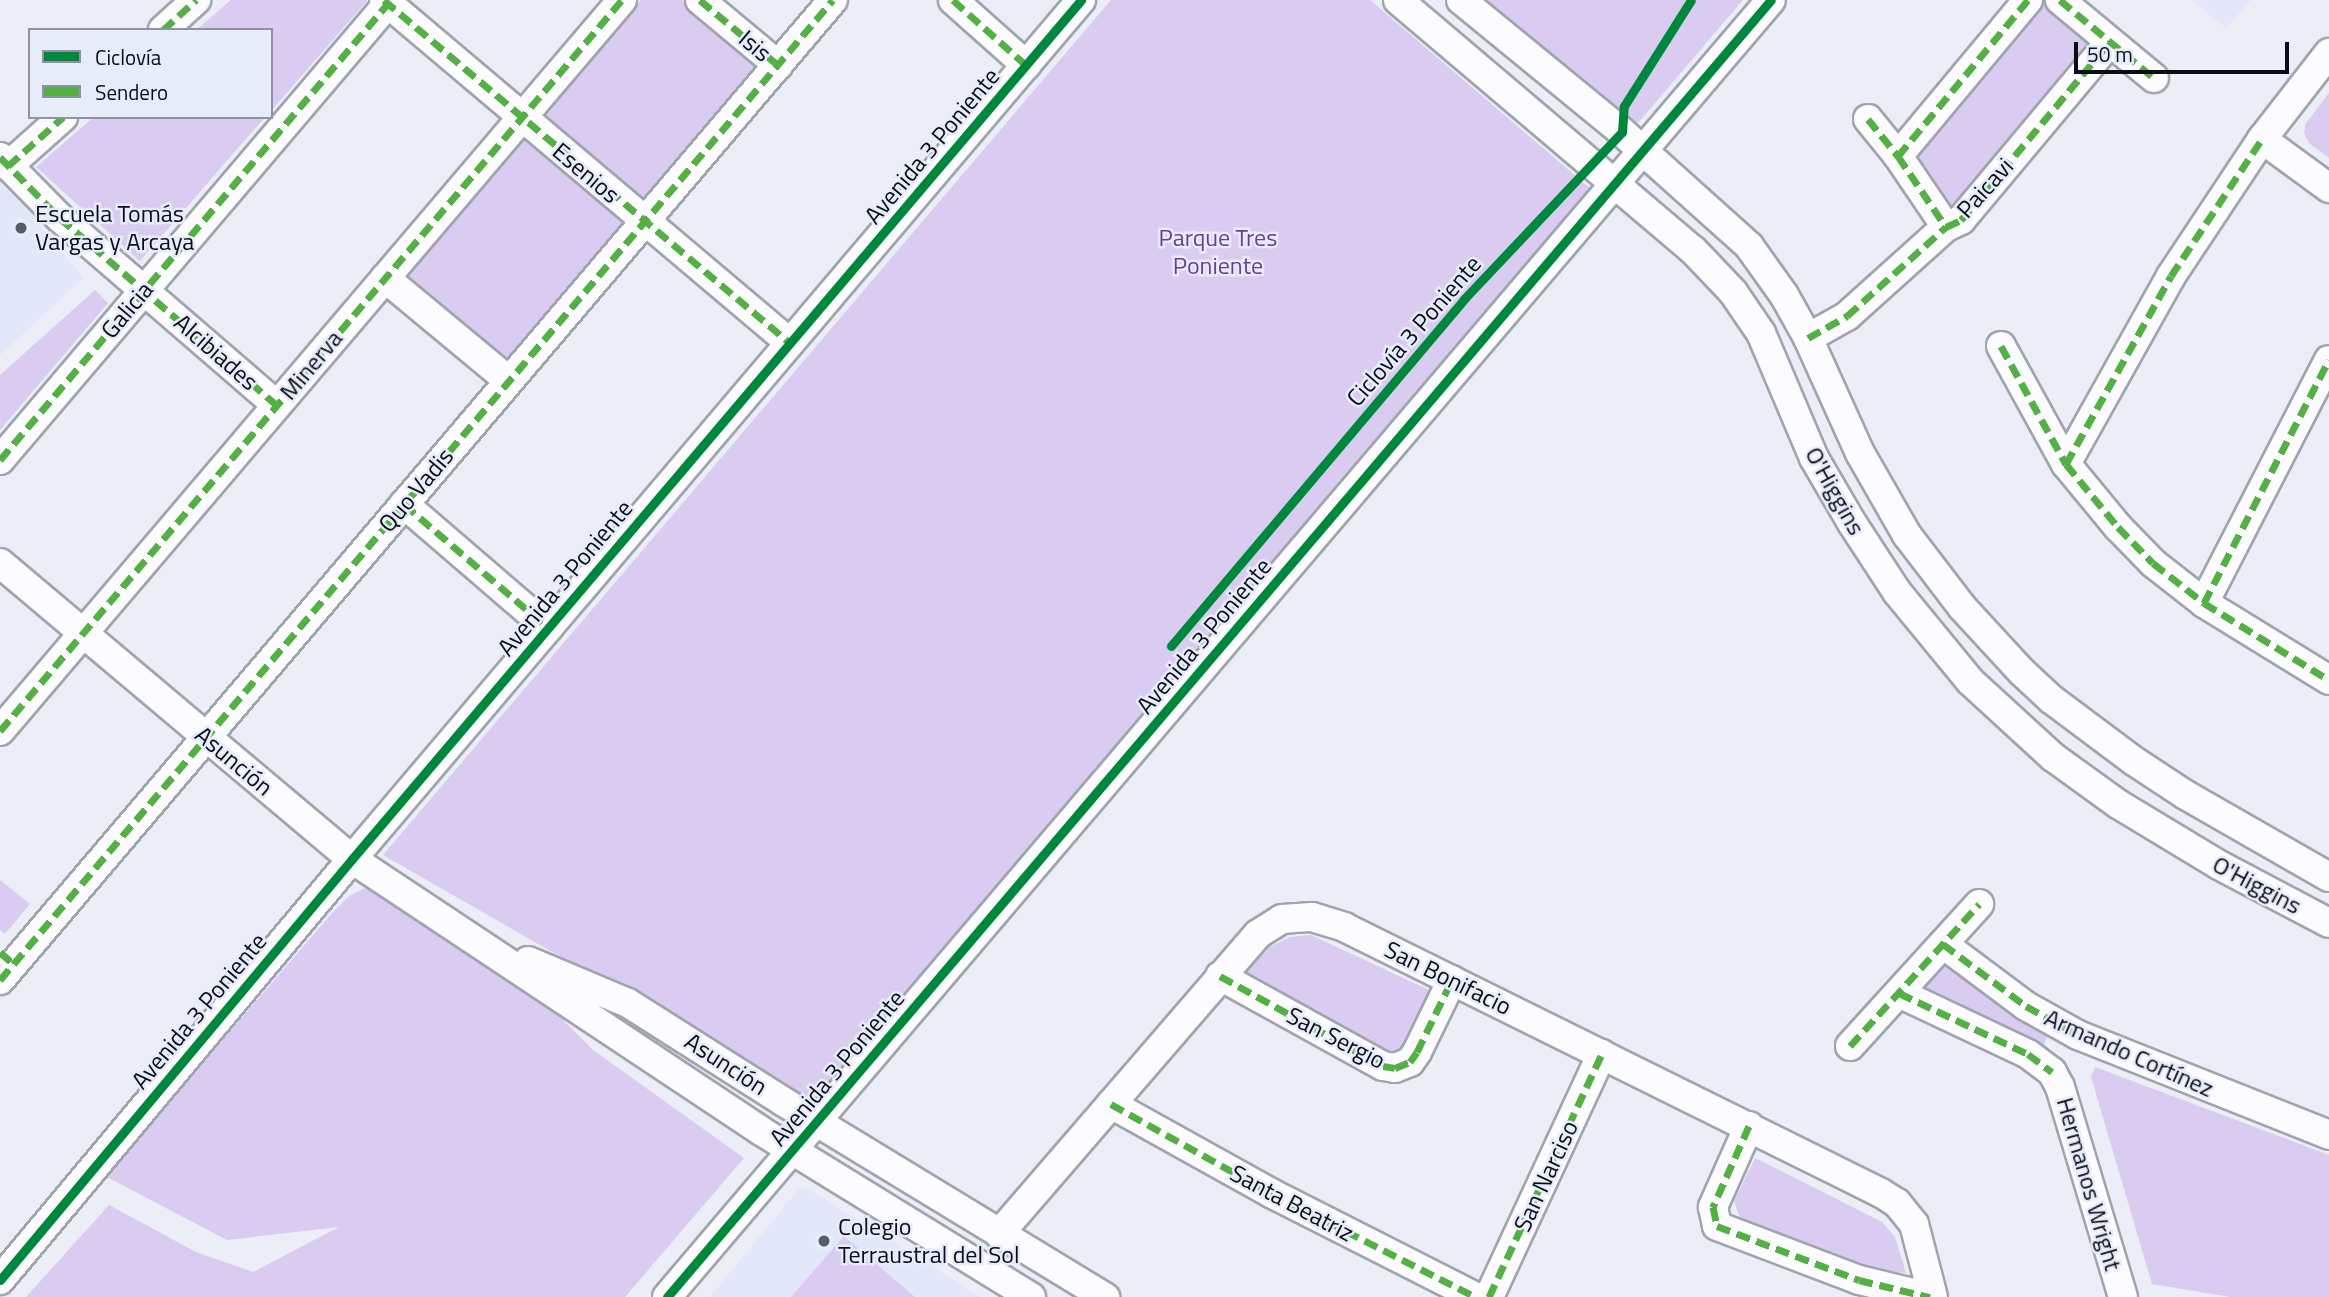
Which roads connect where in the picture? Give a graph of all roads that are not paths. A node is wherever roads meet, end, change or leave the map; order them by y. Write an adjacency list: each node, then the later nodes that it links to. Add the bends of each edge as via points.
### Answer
1 (196, 0): 13 (street)
2 (622, 0): 19 (street, Minerva)
3 (700, 0): 16 (street, Isis)
4 (833, 0): 16 (street, Quo Vadis)
5 (953, 0): 17 (street)
6 (1081, 0): 17 (street, Avenida 3 Poniente)
7 (1398, 0): 26 (street, O'Higgins)
8 (1461, 0): 23 (street, O'Higgins)
9 (1771, 0): 23 (street, Avenida 3 Poniente)
10 (2028, 0): 24 (street)
11 (2060, 0): 14 (street)
12 (388, 1): 19 (street, Esenios); 31 (street, Galicia)
13 (165, 28)
14 (2110, 42): 18 (street); 29 (street, Paicavi, via 1961,220)
15 (2329, 53): 22 (street)
16 (778, 65): 28 (street, Quo Vadis)
17 (1027, 65): 33 (street, Avenida 3 Poniente)
18 (2154, 78)
19 (521, 118): 28 (street, Esenios); 30 (street, Minerva)
20 (60, 119): 25 (street)
21 (1868, 119): 24 (street)
22 (2262, 139): 27 (street); 39 (street, via 2171,276)
23 (1643, 150): 26 (street, Avenida 3 Poniente); 32 (street, O'Higgins, via 1749,246)
24 (1898, 156): 29 (street)
25 (4, 161): 31 (street, Alcibiades, via 60,219)
26 (1614, 184): 51 (street, O'Higgins, via 1693,250 1748,312 1774,359 1814,458 1852,523 1896,592 1970,681 2053,757 2118,804 2219,865); 63 (street, Avenida 3 Poniente)
27 (2329, 188)
28 (644, 222): 33 (street, Esenios); 36 (street, Quo Vadis)
29 (1946, 227): 32 (street, Paicavi, via 1847,316)
30 (385, 278): 36 (street); 37 (street, Minerva)
31 (145, 290): 37 (street, Alcibiades); 38 (street, Galicia)
32 (1808, 338): 49 (street, O'Higgins, via 1884,496 1931,568 1990,639 2051,699 2102,739 2184,794)
33 (790, 343): 43 (street, Avenida 3 Poniente)
34 (2001, 346): 39 (street)
35 (2329, 360): 42 (street)
36 (509, 381): 40 (street, Quo Vadis)
37 (277, 405): 44 (street, Minerva)
38 (0, 460)
39 (2066, 464): 42 (street, via 2127,536)
40 (404, 505): 43 (street); 47 (street, Quo Vadis)
41 (0, 564): 44 (street, Asunción)
42 (2204, 603): 45 (street)
43 (548, 628): 48 (street, Avenida 3 Poniente)
44 (82, 634): 46 (street, Minerva); 47 (street, Asunción)
45 (2329, 680)
46 (0, 731)
47 (206, 737): 48 (street, Asunción); 54 (street, Quo Vadis)
48 (352, 859): 52 (street, Asunción); 68 (street, Avenida 3 Poniente)
49 (2329, 877)
50 (1979, 904): 53 (street)
51 (2329, 923)
52 (479, 942): 63 (street, Asunción, via 628,1003); 66 (street, Asunción)
53 (1942, 944): 57 (street); 58 (street, Armando Cortínez, via 2026,1006)
54 (5, 965)
55 (1220, 976): 56 (street, San Bonifacio, via 1269,926 1282,919 1312,917 1343,927); 56 (street, San Sergio, via 1383,1066 1395,1068 1410,1062 1417,1052); 62 (street, San Bonifacio)
56 (1452, 980): 60 (street, San Bonifacio)
57 (1899, 993): 59 (street); 61 (street, Armando Cortínez, via 2028,1055)
58 (2078, 1035): 61 (street); 65 (street, Armando Cortínez)
59 (1850, 1046)
60 (1602, 1054): 64 (street, San Bonifacio); 73 (street, San Narciso)
61 (2052, 1072): 75 (street, Hermanos Wright)
62 (1111, 1104): 67 (street, San Bonifacio); 72 (street, Santa Beatriz, via 1271,1193)
63 (817, 1121): 66 (street, Avenida 3 Poniente); 67 (street, Asunción)
64 (1749, 1126): 74 (street, San Bonifacio, via 1897,1203 1919,1235); 74 (street, via 1713,1207 1717,1226 1859,1280)
65 (2329, 1135)
66 (792, 1150): 69 (street, Avenida 3 Poniente); 70 (street, Asunción)
67 (999, 1234): 71 (street, Asunción)
68 (0, 1280)
69 (667, 1297)
70 (1031, 1297)
71 (1105, 1297)
72 (1476, 1297)
73 (1489, 1297)
74 (1932, 1297)
75 (2123, 1297)

